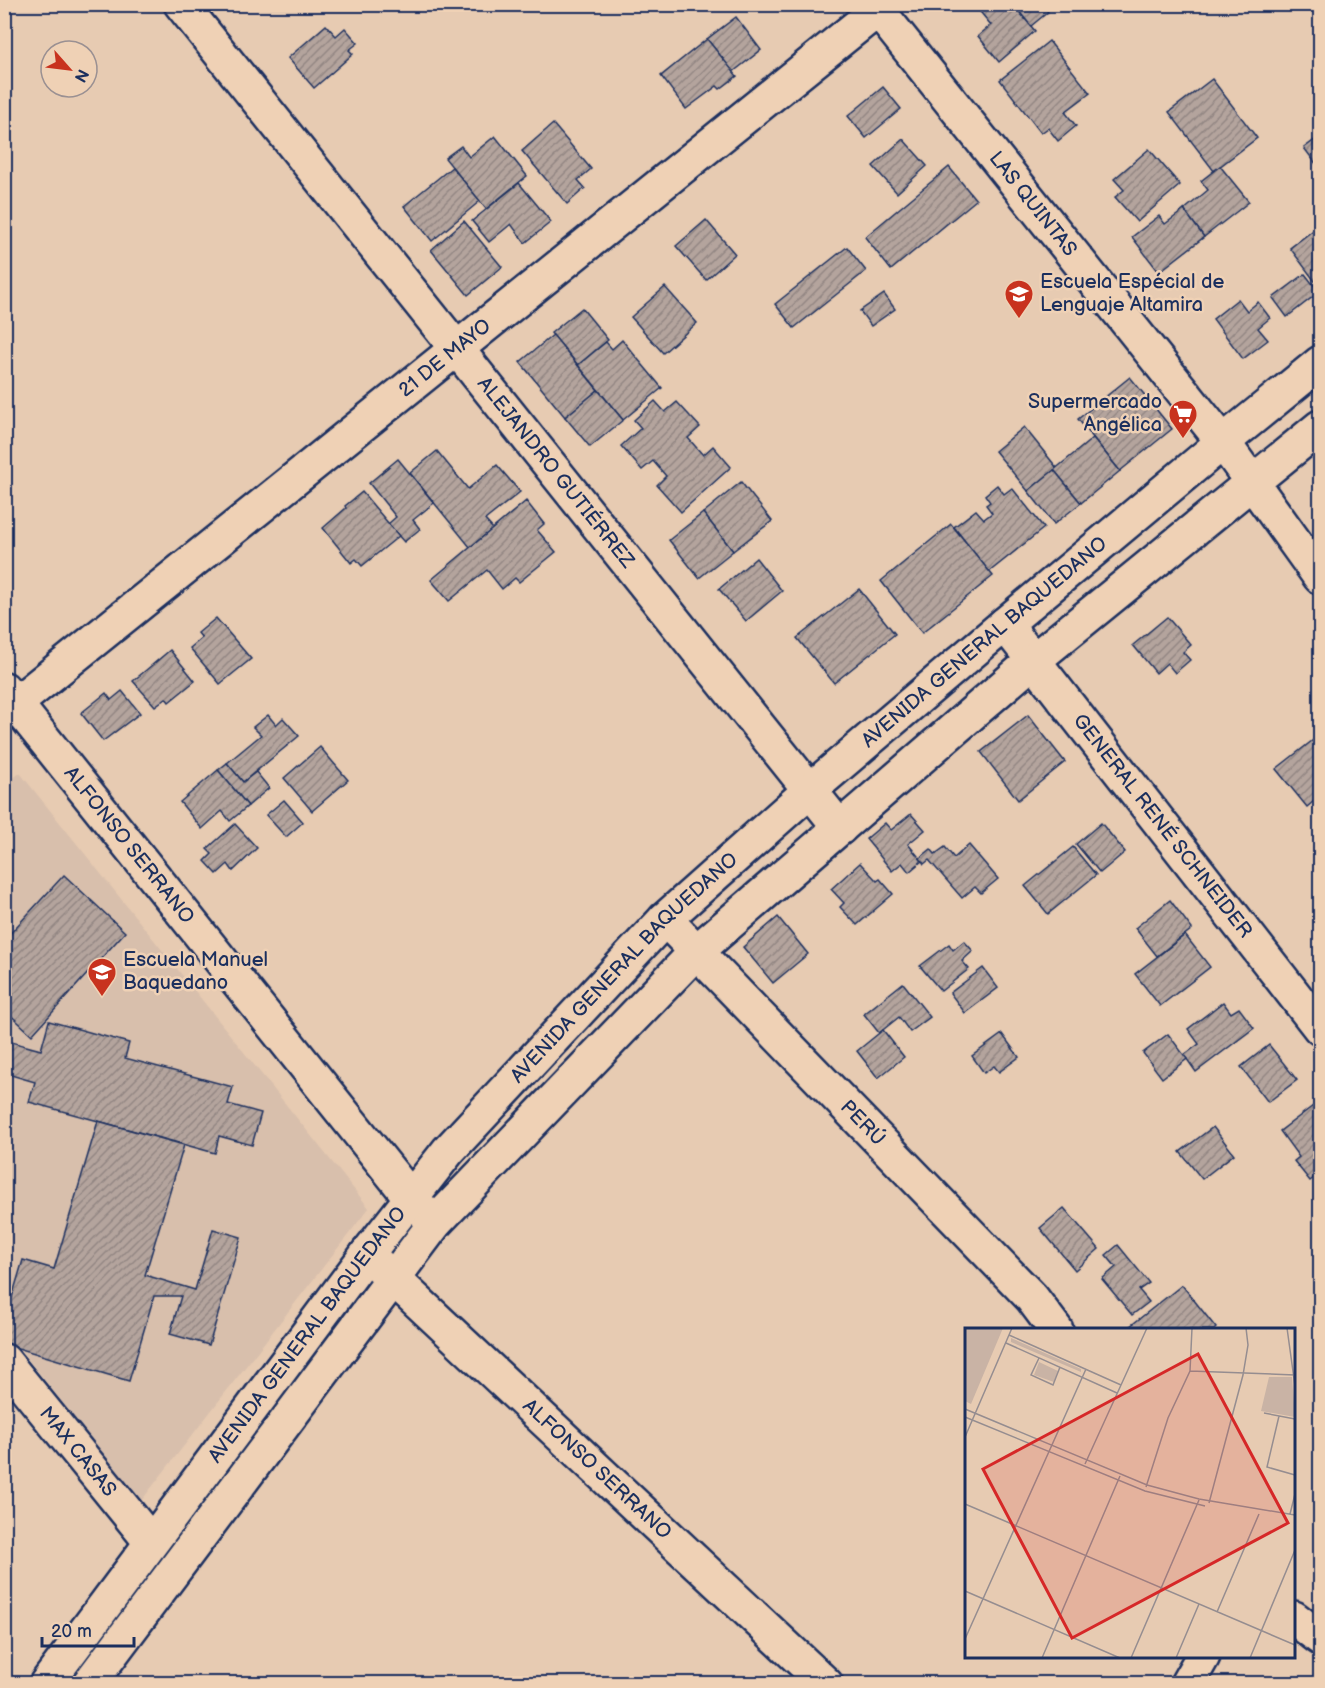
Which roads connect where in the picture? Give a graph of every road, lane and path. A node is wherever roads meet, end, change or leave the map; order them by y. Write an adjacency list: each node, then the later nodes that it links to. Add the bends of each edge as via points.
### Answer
1 (181, 4): 3 (street, ALEJANDRO GUTIÉRREZ)
2 (878, 6): 3 (street, 21 DE MAYO); 6 (street, LAS QUINTAS)
3 (457, 349): 11 (street, 21 DE MAYO); 12 (street, ALEJANDRO GUTIÉRREZ)
4 (1320, 363): 6 (street, AVENIDA GENERAL BAQUEDANO)
5 (1320, 427): 7 (street, AVENIDA GENERAL BAQUEDANO)
6 (1223, 442): 7 (street, LAS QUINTAS); 9 (street, AVENIDA GENERAL BAQUEDANO)
7 (1251, 483): 8 (street, LAS QUINTAS); 10 (street, AVENIDA GENERAL BAQUEDANO)
8 (1320, 577)
9 (1005, 624): 10 (street, GENERAL RENÉ SCHNEIDER); 12 (street, AVENIDA GENERAL BAQUEDANO)
10 (1034, 660): 13 (street, AVENIDA GENERAL BAQUEDANO); 16 (street, GENERAL RENÉ SCHNEIDER)
11 (8, 702): 17 (street, ALFONSO SERRANO)
12 (810, 790): 13 (street, ALEJANDRO GUTIÉRREZ); 14 (street, AVENIDA GENERAL BAQUEDANO)
13 (840, 828): 15 (street, AVENIDA GENERAL BAQUEDANO)
14 (665, 919): 15 (street, PERÚ); 17 (street, AVENIDA GENERAL BAQUEDANO, via 448,1151)
15 (696, 952): 18 (street, AVENIDA GENERAL BAQUEDANO); 21 (street, PERÚ, via 1032,1298)
16 (1320, 1028)
17 (411, 1198): 18 (street, ALFONSO SERRANO); 19 (street, AVENIDA GENERAL BAQUEDANO)
18 (435, 1223): 20 (street, AVENIDA GENERAL BAQUEDANO)
19 (367, 1254): 20 (street, ALFONSO SERRANO); 23 (street, AVENIDA GENERAL BAQUEDANO)
20 (393, 1279): 28 (street, AVENIDA GENERAL BAQUEDANO); 29 (street, ALFONSO SERRANO)
21 (1055, 1328)
22 (4, 1360): 23 (street, MAX CASAS)
23 (151, 1542): 27 (street, AVENIDA GENERAL BAQUEDANO)
24 (1295, 1619): 25 (street)
25 (1320, 1638)
26 (1202, 1658): 30 (street)
27 (46, 1683)
28 (88, 1683)
29 (826, 1683)
30 (1186, 1683)

